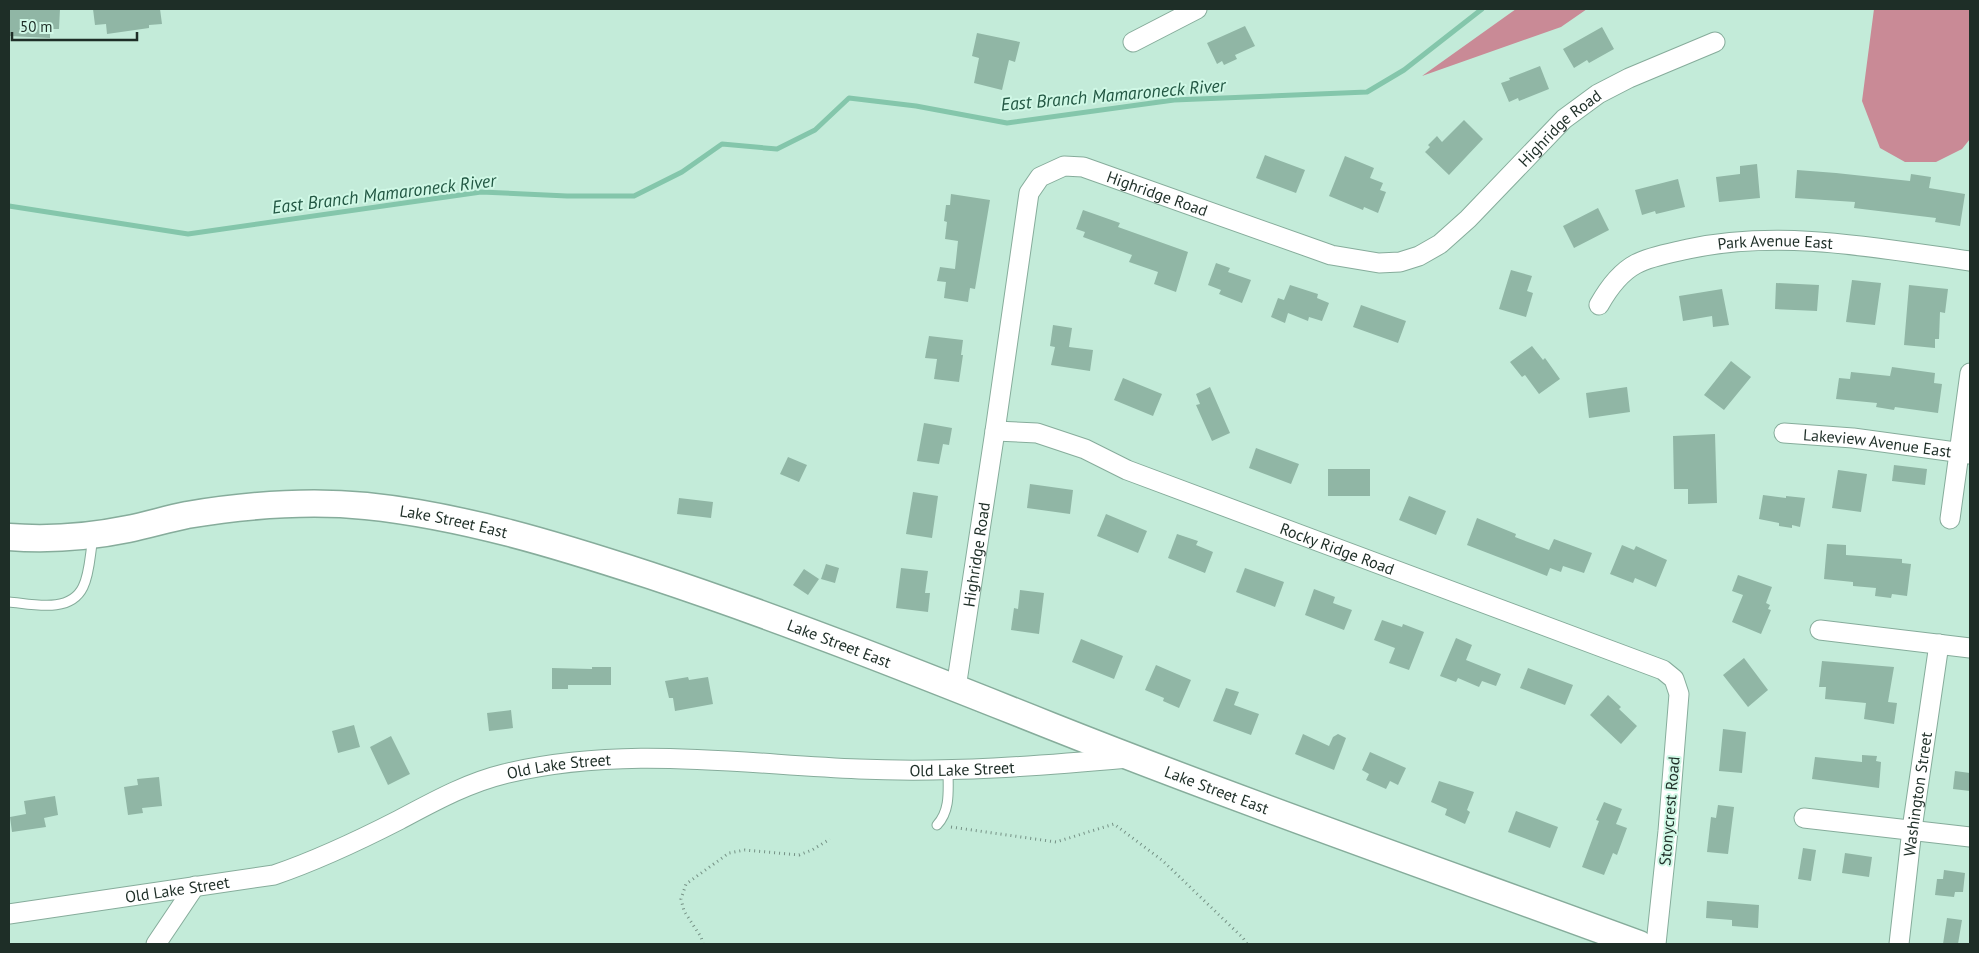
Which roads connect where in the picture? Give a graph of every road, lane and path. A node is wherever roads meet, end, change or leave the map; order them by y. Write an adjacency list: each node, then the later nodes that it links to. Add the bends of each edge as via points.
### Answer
1 (1197, 9): 2 (street)
2 (1133, 42)
3 (1715, 42): 7 (street, Highridge Road, via 1598,94 1564,119 1440,244 1400,262 1379,263 1331,255 1083,167 1064,166 1040,177 1029,193)
4 (1970, 262): 5 (street, Park Avenue East, via 1902,251 1793,240 1732,242 1675,252 1637,264 1614,281)
5 (1599, 306)
6 (1970, 374): 9 (street)
7 (995, 431): 17 (street, Rocky Ridge Road, via 1037,433 1085,449 1127,470 1663,670); 18 (street, Highridge Road)
8 (1784, 433): 9 (street, Lakeview Avenue East, via 1854,438)
9 (1965, 454): 10 (street)
10 (1950, 519)
11 (93, 535): 12 (main road, Lake Street East, via 54,539); 13 (lane, via 83,587 71,600 50,606); 18 (main road, Lake Street East, via 181,516 246,506 304,502 366,506 446,517 526,537 717,597)
12 (9, 537)
13 (9, 602)
14 (1820, 630): 15 (street)
15 (1939, 644): 16 (street); 23 (street, Washington Street)
16 (1970, 648)
17 (1674, 679): 32 (street, Stonycrest Road, via 1679,694)
18 (956, 688): 19 (main road, Lake Street East)
19 (1132, 758): 20 (street, Old Lake Street); 31 (main road, Lake Street East)
20 (948, 770): 22 (lane, via 947,811); 26 (street, Old Lake Street, via 860,769 704,758 597,758 477,781 314,862 274,875)
21 (1804, 818): 23 (street)
22 (937, 825): 30 (path, via 1056,842 1114,824 1164,861)
23 (1912, 829): 24 (street); 33 (street, Washington Street)
24 (1970, 837)
25 (830, 839): 29 (path, via 799,855 745,850 730,853 686,884 680,898)
26 (195, 886): 27 (street, Old Lake Street); 28 (street)
27 (9, 914)
28 (156, 944)
29 (702, 944)
30 (1247, 944)
31 (1639, 944)
32 (1656, 944)
33 (1899, 944)

